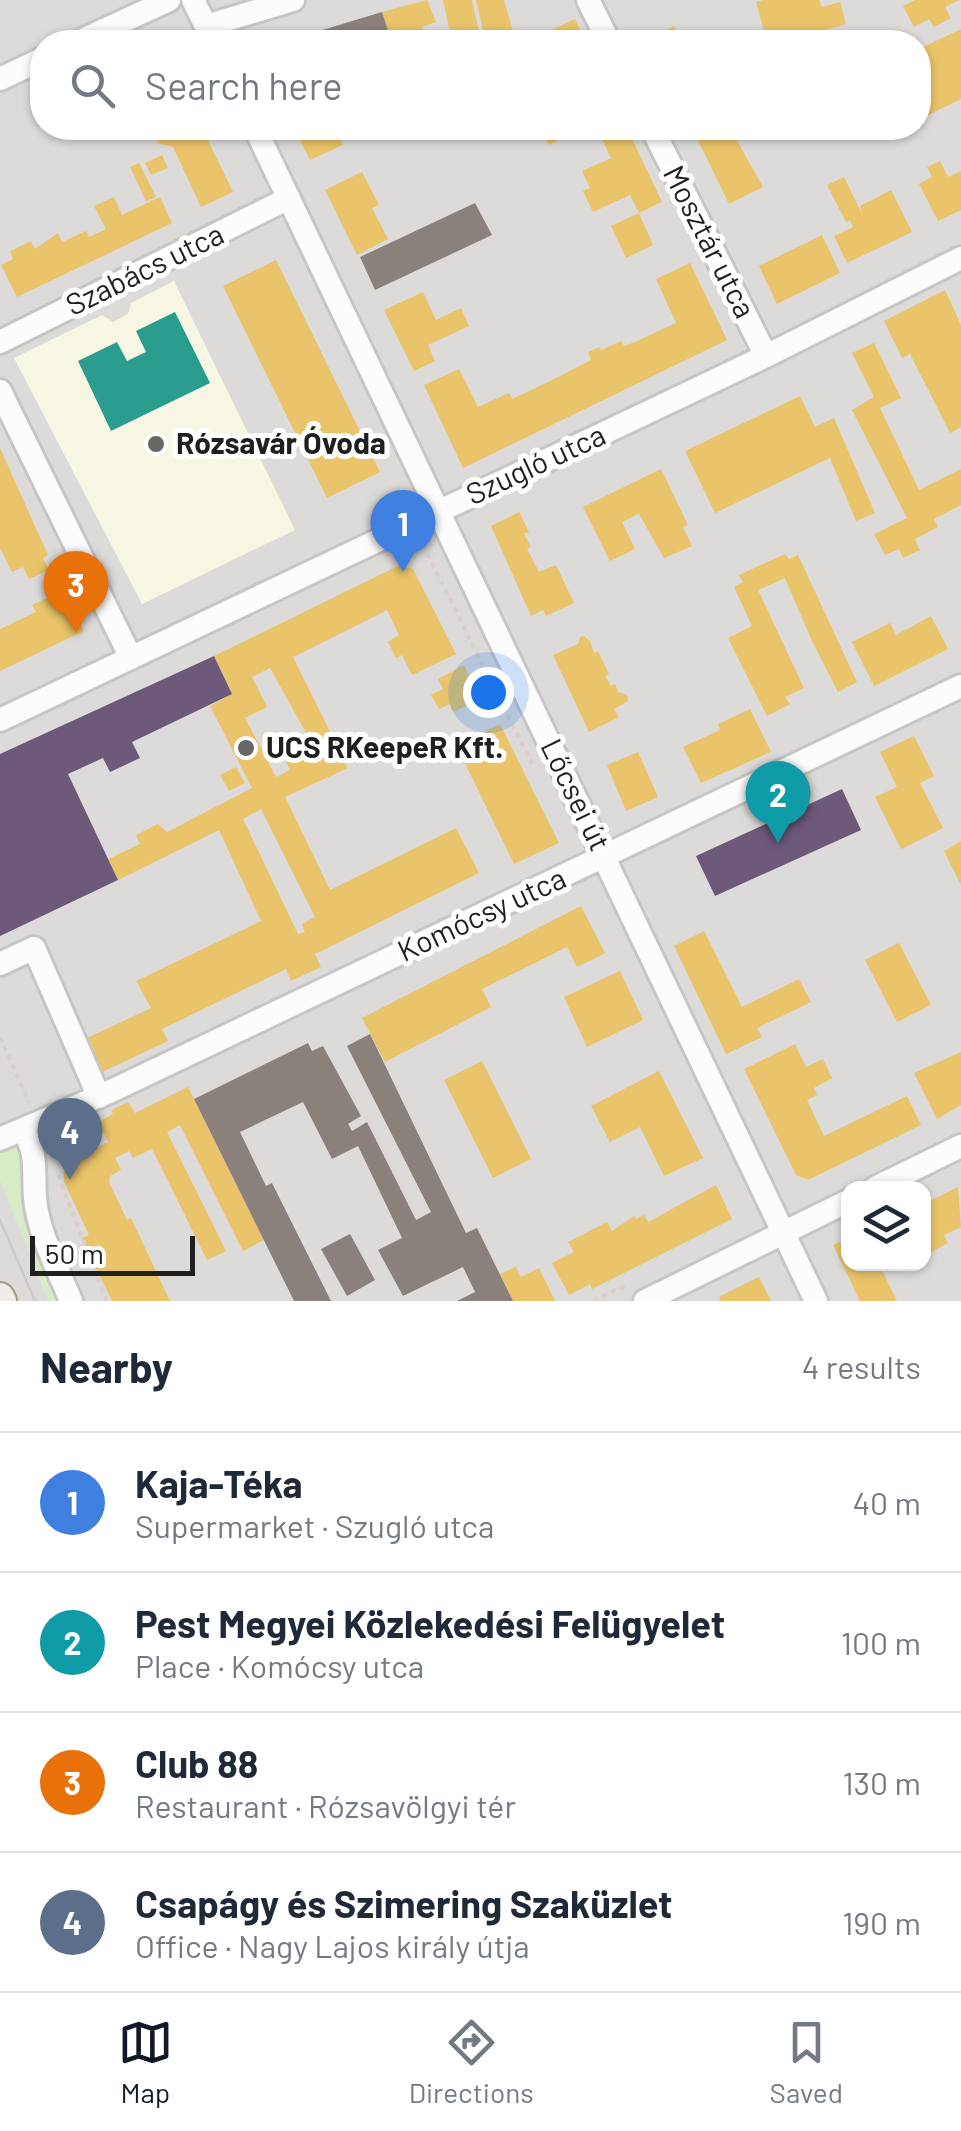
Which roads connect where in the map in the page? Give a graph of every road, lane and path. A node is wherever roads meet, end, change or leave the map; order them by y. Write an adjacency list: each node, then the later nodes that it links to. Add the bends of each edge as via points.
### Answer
1 (169, 0): 5 (street)
2 (193, 0): 6 (street)
3 (293, 0): 7 (street)
4 (588, 0): 8 (street)
5 (104, 30)
6 (208, 30)
7 (220, 30)
8 (603, 30)
9 (30, 65): 10 (street)
10 (0, 79)
11 (261, 140): 13 (street, Lőcsei út)
12 (658, 140): 16 (street, Mosztár utca)
13 (289, 198): 15 (street, Szabács utca); 18 (street, Lőcsei út)
14 (961, 258): 16 (street, Szugló utca)
15 (0, 342)
16 (766, 356): 18 (street, Szugló utca)
17 (0, 391): 20 (street)
18 (440, 510): 20 (street, Szugló utca); 24 (street, Lőcsei út)
19 (422, 542): 23 (path)
20 (131, 658): 22 (street, Szugló utca)
21 (961, 686): 24 (street, Komócsy utca)
22 (0, 720)
23 (535, 769)
24 (604, 857): 27 (street, Komócsy utca); 35 (street, Lőcsei út)
25 (0, 964): 27 (street, via 34,948)
26 (0, 1037): 28 (path)
27 (99, 1097): 28 (street, Komócsy utca)
28 (28, 1121): 29 (street); 30 (street, Komócsy utca); 37 (street, via 35,1198)
29 (0, 1124)
30 (0, 1139)
31 (961, 1146): 33 (street)
32 (53, 1162): 38 (path)
33 (888, 1181)
34 (841, 1204): 35 (street)
35 (784, 1233): 40 (street); 41 (street, Lőcsei út)
36 (644, 1277): 39 (path)
37 (71, 1301)
38 (107, 1301)
39 (593, 1301)
40 (645, 1301)
41 (816, 1301)

